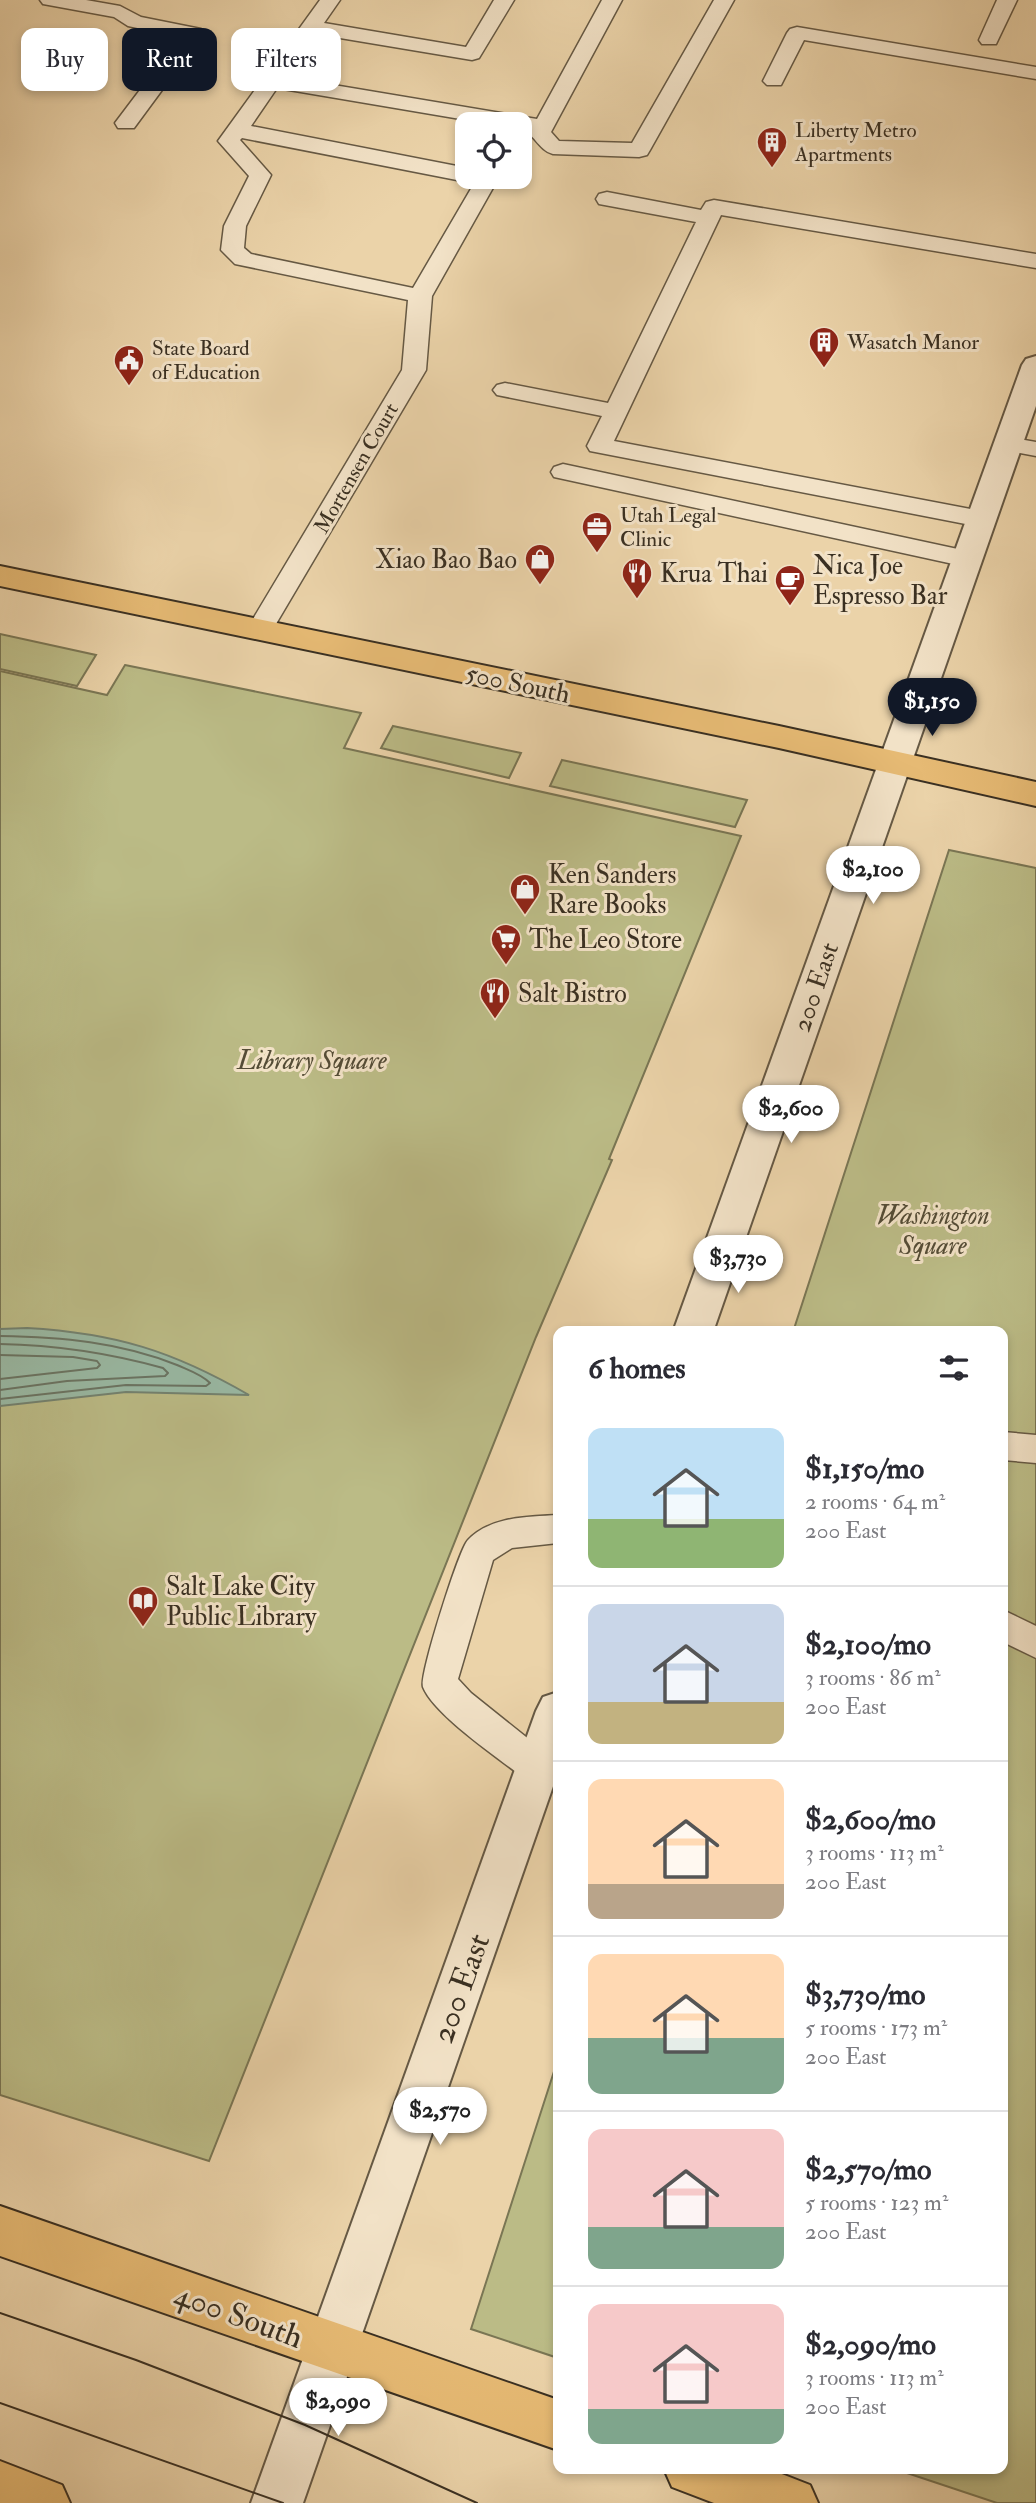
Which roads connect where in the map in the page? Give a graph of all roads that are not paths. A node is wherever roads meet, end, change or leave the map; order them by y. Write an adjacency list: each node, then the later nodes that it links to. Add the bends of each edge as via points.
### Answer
1 (50, 0): 13 (lane, via 120,12 135,22 194,33)
2 (330, 0): 7 (lane)
3 (504, 0): 7 (lane, via 472,54)
4 (612, 0): 15 (lane)
5 (724, 0): 15 (lane, via 639,150 553,148)
6 (1007, 0): 8 (lane)
7 (311, 27)
8 (989, 40)
9 (1036, 73): 10 (lane, via 797,33)
10 (774, 81)
11 (265, 91): 14 (lane)
12 (327, 91): 15 (lane, via 533,125)
13 (126, 123)
14 (237, 130): 16 (lane); 21 (lane, via 229,141 260,176 235,226 232,250 243,259)
15 (540, 134)
16 (455, 173)
17 (481, 189): 21 (lane)
18 (607, 199): 19 (lane)
19 (709, 218): 20 (lane, via 714,207); 24 (lane)
20 (1036, 261)
21 (420, 296): 30 (lane, Mortensen Court, via 414,370)
22 (1036, 365): 25 (street, 200 East)
23 (505, 390): 24 (lane)
24 (616, 412): 27 (lane, via 599,446)
25 (1022, 446): 27 (street, 200 East)
26 (563, 472): 28 (lane)
27 (981, 519): 28 (street, 200 East)
28 (967, 559): 31 (street, 200 East)
29 (0, 576): 30 (main road, 500 South)
30 (260, 629): 31 (main road, 500 South)
31 (895, 762): 32 (main road, 500 South); 33 (street, 200 East)
32 (1036, 794)
33 (695, 1326)
34 (1008, 1446): 35 (lane)
35 (1036, 1449)
36 (553, 1529): 40 (lane, via 505,1534 480,1551 444,1655 439,1683 458,1704)
37 (1008, 1628): 38 (lane)
38 (1036, 1643)
39 (553, 1725): 40 (street, 200 East)
40 (538, 1768): 42 (street, 200 East)
41 (0, 2231): 42 (main road, 400 South)
42 (332, 2349): 43 (main road, 400 South); 47 (street, 200 East)
43 (553, 2423)
44 (705, 2474): 48 (main road)
45 (0, 2487): 46 (main road)
46 (44, 2503)
47 (277, 2503)
48 (792, 2503)

